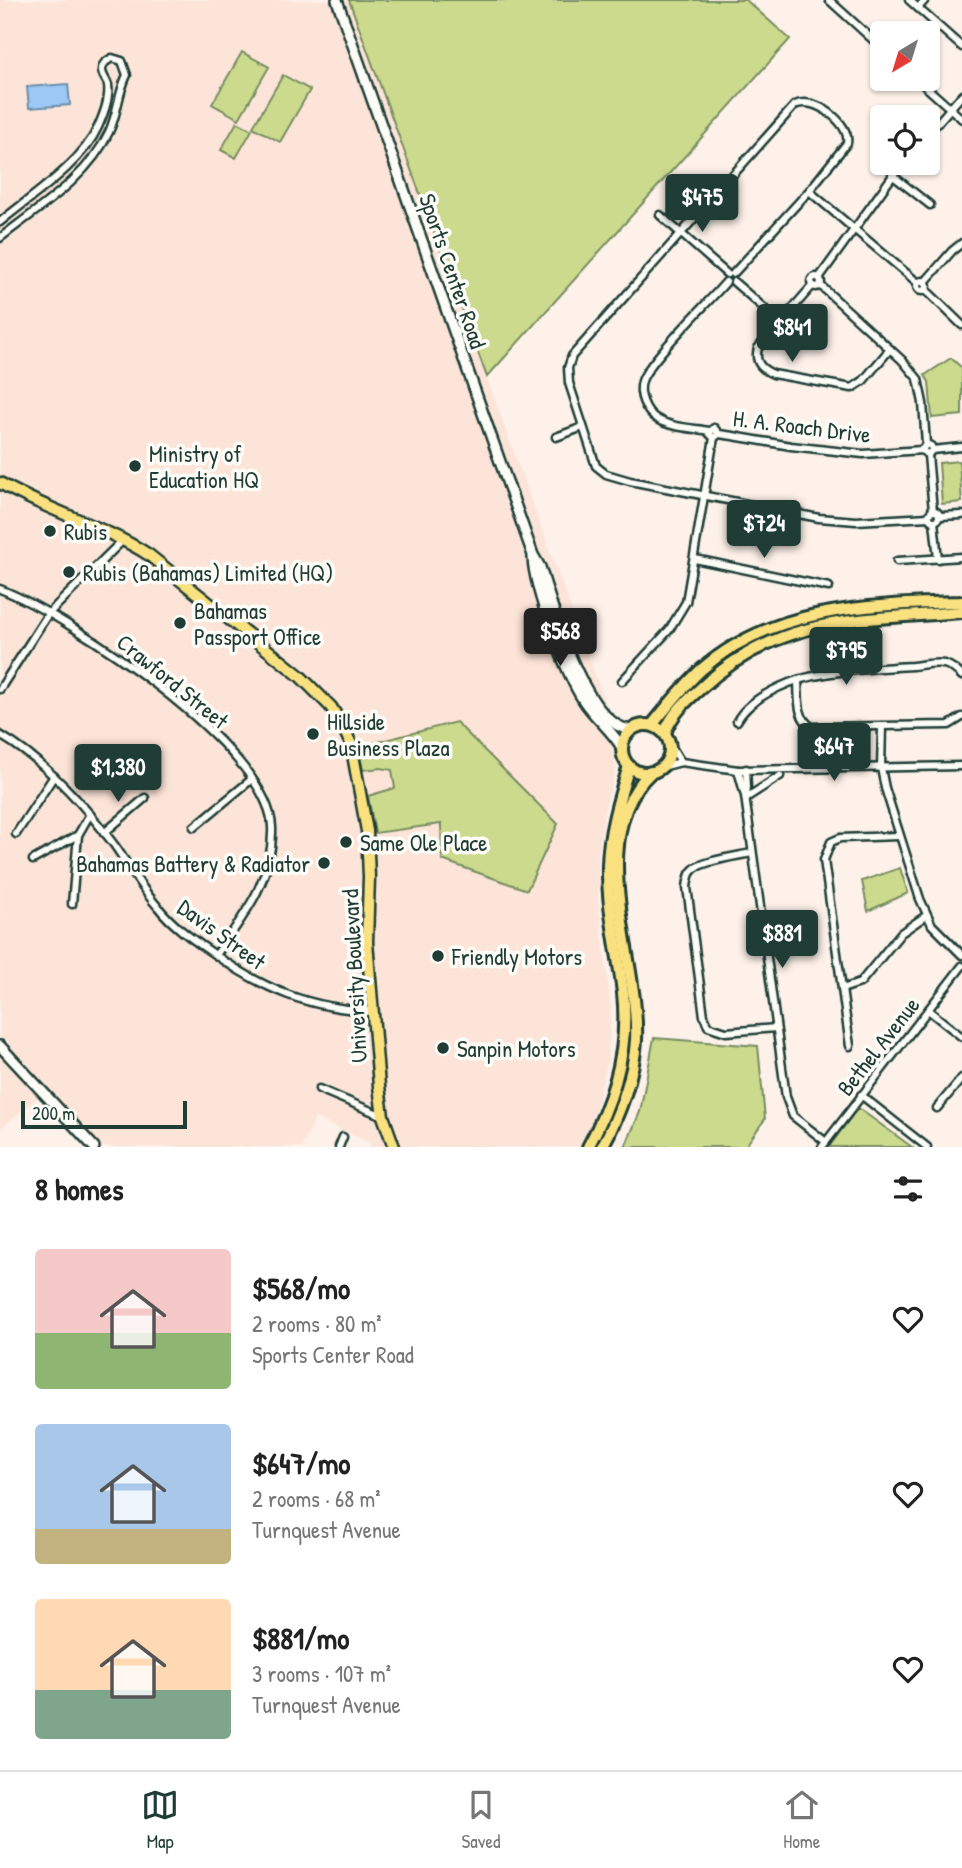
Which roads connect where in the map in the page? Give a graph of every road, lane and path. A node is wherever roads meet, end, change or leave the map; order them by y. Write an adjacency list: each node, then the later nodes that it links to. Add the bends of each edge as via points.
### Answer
1 (337, 0): 38 (main road, Sports Center Road)
2 (828, 0): 6 (street)
3 (909, 0): 5 (street)
4 (925, 0): 5 (street)
5 (918, 8): 7 (street)
6 (870, 37)
7 (961, 43)
8 (931, 91): 10 (street)
9 (962, 95): 10 (street)
10 (950, 108): 11 (street); 12 (street)
11 (962, 119)
12 (940, 120)
13 (892, 175): 15 (street); 18 (street)
14 (808, 191): 18 (street); 19 (street, via 848,138 839,122 806,101 795,105); 22 (street)
15 (930, 205)
16 (660, 215): 19 (street)
17 (0, 222): 20 (street, via 85,147 106,105 108,84 103,67 112,58 122,61 127,75 114,121 100,148 79,174)
18 (855, 229): 23 (street); 24 (street)
19 (681, 233): 22 (street); 28 (street, via 572,356 569,383)
20 (0, 238)
21 (962, 243): 24 (street)
22 (730, 278): 25 (street); 29 (street, H. A. Roach Drive, via 652,365 641,388 646,406 656,418)
23 (817, 283): 25 (street); 27 (street)
24 (923, 285): 26 (street)
25 (780, 322): 27 (street, via 758,348 762,369 773,374 852,388)
26 (962, 325)
27 (890, 349): 32 (street, via 918,379)
28 (583, 427): 30 (street); 34 (street, via 594,462 606,474)
29 (714, 434): 32 (street, H. A. Roach Drive, via 863,454); 34 (street)
30 (556, 437)
31 (962, 447): 32 (street, H. A. Roach Drive)
32 (927, 450): 36 (street)
33 (0, 483): 37 (main road, University Boulevard, via 46,508)
34 (704, 496): 36 (street, via 838,520); 40 (street)
35 (962, 515): 36 (street)
36 (934, 516): 41 (street)
37 (124, 539): 47 (street); 86 (main road, University Boulevard, via 173,572 300,676 342,725 355,762 367,831 367,942)
38 (533, 555): 56 (main road, Sports Center Road, via 582,683 607,718); 59 (main road, Sports Center Road, via 533,568 572,679)
39 (962, 557): 41 (street)
40 (695, 559): 43 (street); 50 (street, via 682,611)
41 (938, 559): 42 (street)
42 (897, 561)
43 (829, 587)
44 (0, 589): 47 (street, Crawford Street)
45 (962, 602): 54 (highway, via 848,609 768,629 707,665)
46 (962, 612): 58 (highway, via 824,624 776,639 708,681 675,715)
47 (48, 614): 51 (street); 68 (street, Crawford Street, via 84,634 183,706)
48 (962, 676): 49 (street, via 940,664)
49 (798, 680): 53 (street, via 756,701); 55 (street, via 801,714 808,725)
50 (622, 681)
51 (0, 689)
52 (962, 717): 55 (street, via 948,724)
53 (737, 721)
54 (652, 725): 56 (highway); 58 (highway)
55 (882, 726): 63 (street)
56 (631, 730): 59 (highway)
57 (0, 735): 66 (street, Davis Street)
58 (667, 739): 60 (street); 65 (highway, via 669,757)
59 (622, 748): 61 (highway)
60 (681, 762): 64 (street); 65 (street)
61 (629, 766): 65 (highway, via 639,772); 101 (highway, via 615,812 608,866 624,995 623,1039 614,1090)
62 (962, 766): 63 (street)
63 (881, 768): 64 (street); 76 (street)
64 (742, 769): 69 (street)
65 (657, 770): 102 (highway, via 639,785 627,810 618,855 619,903 636,1043 623,1101)
66 (54, 776): 71 (street, Davis Street); 74 (street)
67 (780, 776): 69 (street)
68 (252, 779): 72 (street); 81 (street, Crawford Street, via 269,811 271,850 261,887)
69 (745, 797): 77 (street)
70 (145, 798): 73 (street)
71 (90, 814): 73 (street, Davis Street); 75 (street)
72 (194, 827)
73 (104, 833): 81 (street, Davis Street, via 160,910)
74 (16, 834)
75 (78, 835): 78 (street); 79 (street)
76 (899, 836): 80 (street); 84 (street, via 840,838 827,848 824,860)
77 (751, 853): 87 (street); 87 (street, via 699,866 688,879 704,1016 708,1026 726,1032)
78 (33, 859)
79 (72, 904)
80 (927, 915): 82 (street); 84 (street, via 901,933 860,983)
81 (216, 955): 86 (street, Davis Street, via 259,983 303,1001)
82 (962, 955)
83 (962, 966): 85 (street, Bethel Avenue)
84 (842, 989): 90 (street)
85 (928, 1010): 88 (street); 93 (street, Bethel Avenue)
86 (374, 1011): 95 (main road, University Boulevard)
87 (776, 1028): 97 (street, via 790,1109)
88 (962, 1037)
89 (0, 1046): 98 (main road)
90 (850, 1046)
91 (962, 1078): 94 (street)
92 (319, 1089): 95 (street)
93 (861, 1095): 97 (street, Bethel Avenue); 103 (street)
94 (937, 1108)
95 (383, 1116): 100 (main road, University Boulevard)
96 (343, 1137): 99 (street)
97 (824, 1145)
98 (94, 1147)
99 (338, 1147)
100 (394, 1147)
101 (589, 1147)
102 (602, 1147)
103 (927, 1147)

